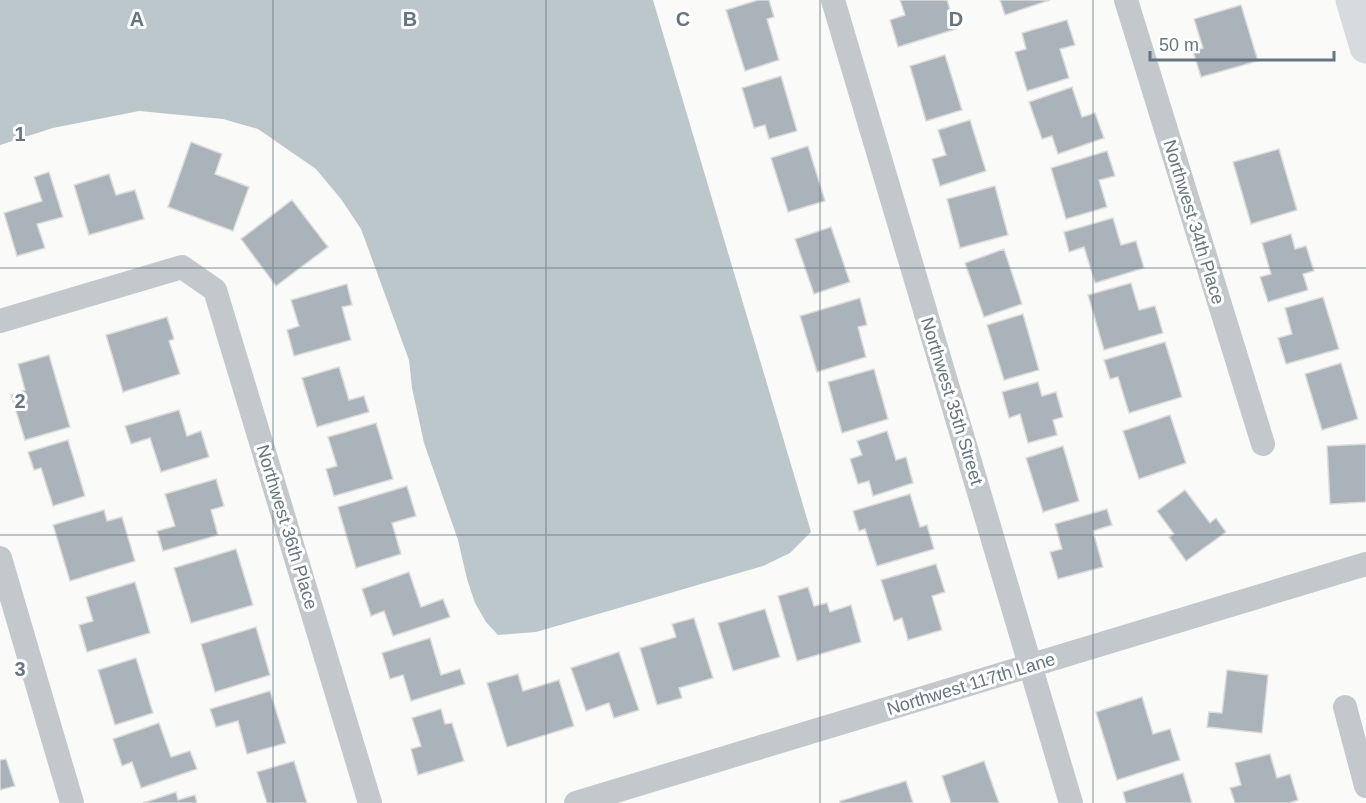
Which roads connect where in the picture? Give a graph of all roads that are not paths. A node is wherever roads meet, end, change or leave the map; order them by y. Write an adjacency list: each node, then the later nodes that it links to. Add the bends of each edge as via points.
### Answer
1 (833, 0): 9 (street, Northwest 35th Street)
2 (1126, 0): 6 (street, Northwest 34th Place)
3 (1352, 0): 4 (main road)
4 (1366, 47)
5 (0, 321): 13 (street, Northwest 36th Place, via 182,267 215,291)
6 (1263, 444)
7 (0, 558): 12 (street)
8 (1366, 564): 9 (street, Northwest 117th Lane)
9 (1031, 666): 14 (street, Northwest 117th Lane); 15 (street, Northwest 35th Street)
10 (1345, 707): 11 (street)
11 (1366, 786)
12 (72, 803)
13 (370, 803)
14 (576, 803)
15 (1071, 803)

